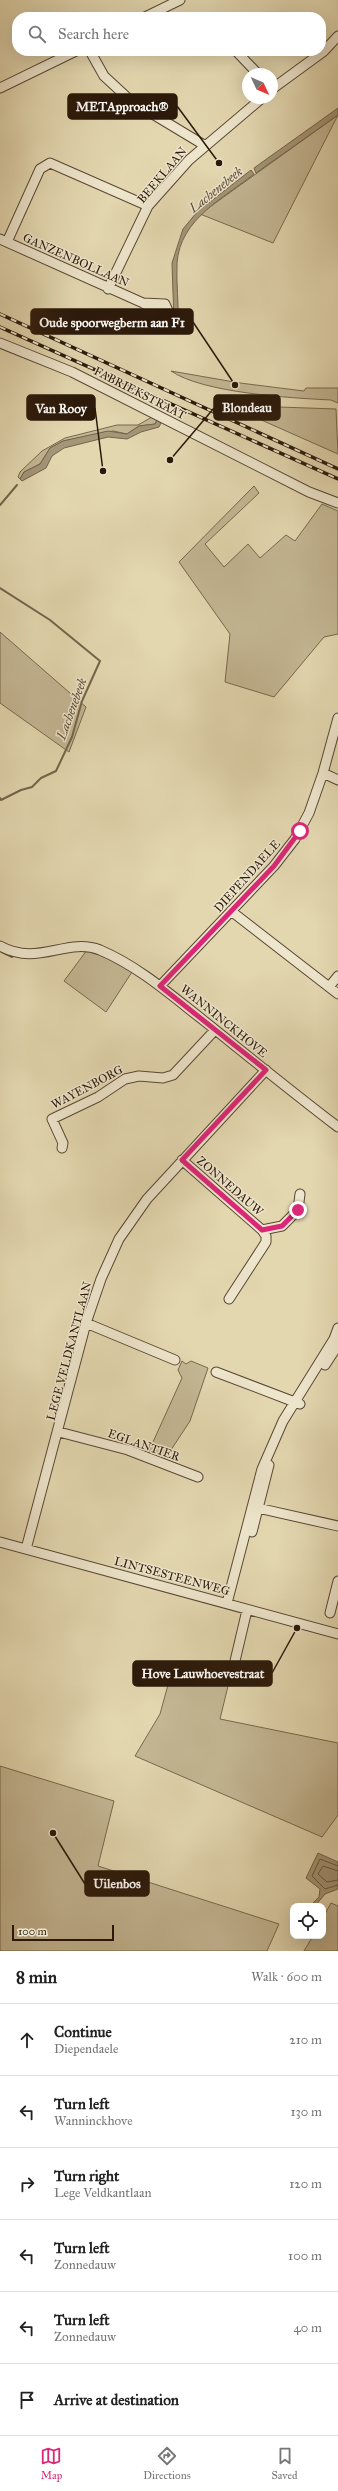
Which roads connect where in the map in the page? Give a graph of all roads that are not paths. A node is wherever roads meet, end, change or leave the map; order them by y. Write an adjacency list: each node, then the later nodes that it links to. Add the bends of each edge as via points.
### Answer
1 (180, 0): 2 (street)
2 (155, 12)
3 (338, 36): 4 (street)
4 (326, 49)
5 (66, 56): 13 (street)
6 (93, 56): 11 (street, via 104,76)
7 (100, 56): 11 (street, via 109,73)
8 (239, 56): 10 (street)
9 (317, 56): 12 (street)
10 (252, 68)
11 (109, 79): 15 (street, via 131,101)
12 (278, 85)
13 (0, 88)
14 (255, 104): 15 (street, BEEKLAAN)
15 (204, 145): 16 (street, BEEKLAAN)
16 (148, 206): 17 (street, via 50,163 40,169); 18 (street, BEEKLAAN)
17 (3, 240): 18 (street, GANZENBOLLAAN)
18 (108, 289): 19 (street, GANZENBOLLAAN)
19 (143, 303)
20 (0, 343): 21 (street, FABRIEKSTRAAT, via 72,372 309,492)
21 (338, 503)
22 (338, 718): 23 (street, DIEPENDAELE)
23 (323, 773): 24 (street); 25 (street, DIEPENDAELE, via 309,813 295,839 274,866)
24 (338, 780)
25 (230, 911): 28 (street, DIEPENDAELE); 29 (street)
26 (0, 946): 28 (street, WANNINCKHOVE, via 15,953 31,955 83,946 101,951)
27 (338, 976): 29 (street)
28 (160, 986): 31 (street, WANNINCKHOVE)
29 (329, 987): 30 (street)
30 (338, 994)
31 (215, 1030): 32 (street, WANNINCKHOVE); 35 (street, WAYENBORG, via 173,1075 163,1078 139,1076 125,1079 98,1098 52,1119 63,1143)
32 (266, 1070): 33 (street, WANNINCKHOVE, via 275,1071); 34 (street, WANNINCKHOVE); 36 (street, LEGE VELDKANTLAAN)
33 (338, 1120)
34 (338, 1127)
35 (62, 1148)
36 (182, 1160): 38 (street, ZONNEDAUW); 40 (street, LEGE VELDKANTLAAN, via 146,1199 119,1239 101,1279)
37 (300, 1194): 38 (street, ZONNEDAUW, via 298,1210 282,1226)
38 (262, 1230): 39 (street, ZONNEDAUW, via 266,1242)
39 (229, 1300)
40 (86, 1323): 43 (street); 46 (street, LEGE VELDKANTLAAN)
41 (338, 1328): 45 (street)
42 (338, 1345): 45 (street)
43 (175, 1360)
44 (216, 1372): 45 (street)
45 (298, 1404): 48 (street, via 267,1470)
46 (59, 1432): 47 (street, EGLANTIER, via 128,1450); 51 (street, LEGE VELDKANTLAAN)
47 (198, 1477)
48 (255, 1508): 49 (street); 53 (street)
49 (338, 1526)
50 (0, 1542): 51 (street, LINTSESTEENWEG)
51 (26, 1549): 53 (street, LINTSESTEENWEG)
52 (338, 1581): 55 (street)
53 (230, 1604): 54 (street, LINTSESTEENWEG)
54 (248, 1610): 56 (street, LINTSESTEENWEG); 57 (street)
55 (330, 1614)
56 (338, 1634)
57 (231, 1678)

